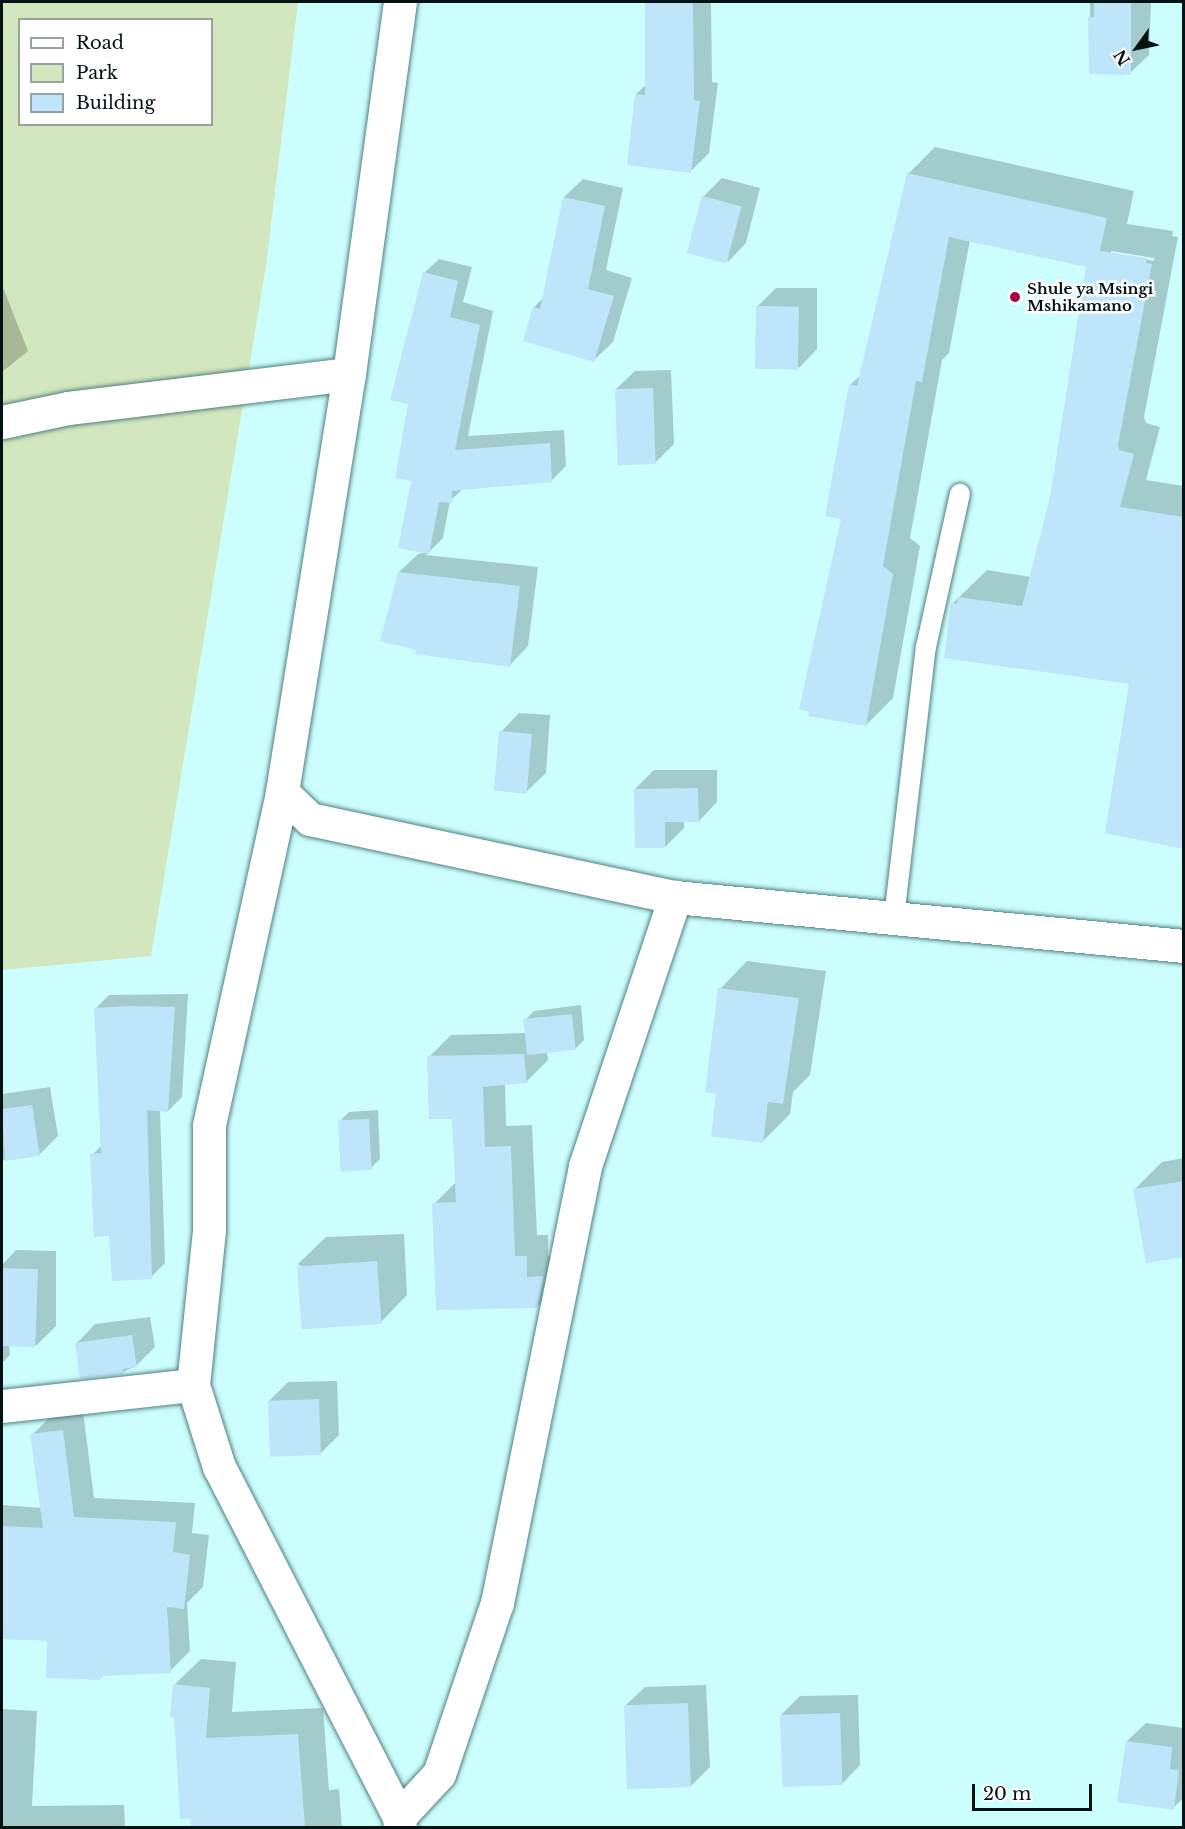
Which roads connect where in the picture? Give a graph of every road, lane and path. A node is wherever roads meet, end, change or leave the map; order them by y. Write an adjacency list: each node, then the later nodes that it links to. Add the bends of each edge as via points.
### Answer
1 (400, 2): 2 (street)
2 (349, 374): 3 (street, via 68,408); 5 (street)
3 (2, 422)
4 (960, 494): 7 (lane, via 927,647)
5 (282, 792): 6 (street, via 310,819); 9 (street, via 209,1125 209,1230)
6 (675, 897): 7 (street); 11 (street, via 585,1166 497,1603 439,1774)
7 (894, 918): 8 (street)
8 (1184, 946)
9 (193, 1385): 10 (street); 11 (street, via 219,1467)
10 (2, 1406)
11 (400, 1822)

